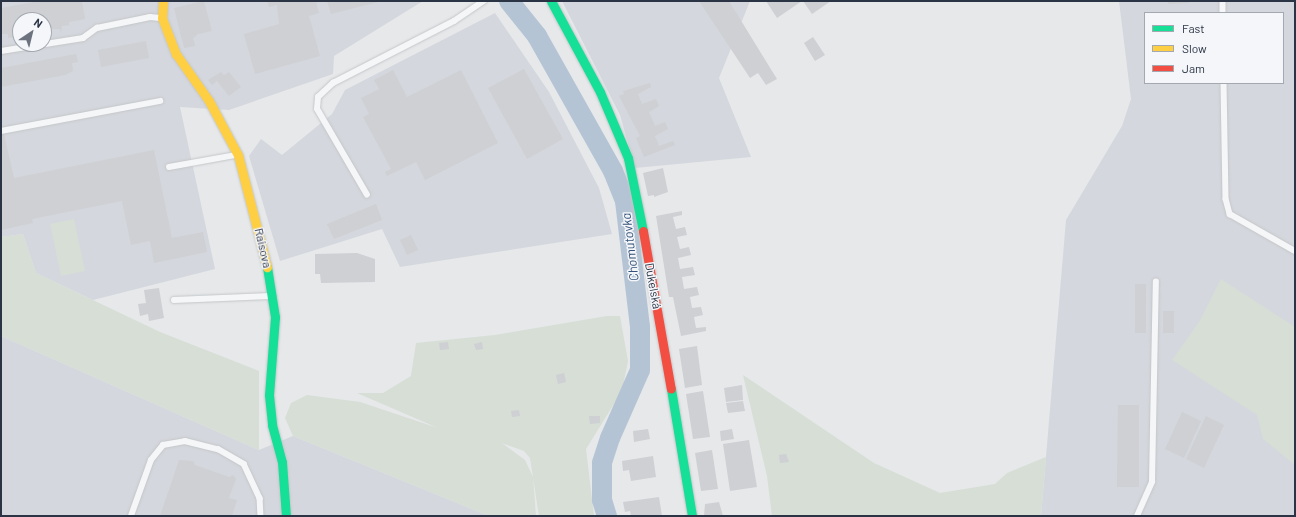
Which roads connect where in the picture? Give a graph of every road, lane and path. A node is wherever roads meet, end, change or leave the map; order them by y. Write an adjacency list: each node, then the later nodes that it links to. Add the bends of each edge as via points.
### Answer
1 (163, 1): 6 (street, Raisova)
2 (484, 1): 13 (lane, via 454,21 333,83 318,97 317,109)
3 (551, 1): 21 (street, Dukelská, via 600,92 628,158 651,273)
4 (1222, 1): 5 (lane)
5 (1223, 12)
6 (162, 18): 7 (lane, via 150,17 97,28 83,38); 11 (street, Raisova, via 176,54 209,101)
7 (1, 51)
8 (1224, 84): 14 (lane, via 1226,199 1230,214)
9 (160, 101): 10 (lane)
10 (1, 131)
11 (238, 155): 12 (lane); 16 (street, Raisova, via 264,247)
12 (169, 167)
13 (367, 195)
14 (1295, 251)
15 (1156, 282): 22 (lane, via 1152,482)
16 (272, 296): 17 (lane); 20 (street, Raisova, via 275,317 269,396 272,424 282,462)
17 (174, 300)
18 (131, 516): 19 (lane, via 151,460 163,445 185,441 218,448 244,464 260,498)
19 (261, 516)
20 (286, 516)
21 (692, 516)
22 (1137, 516)

